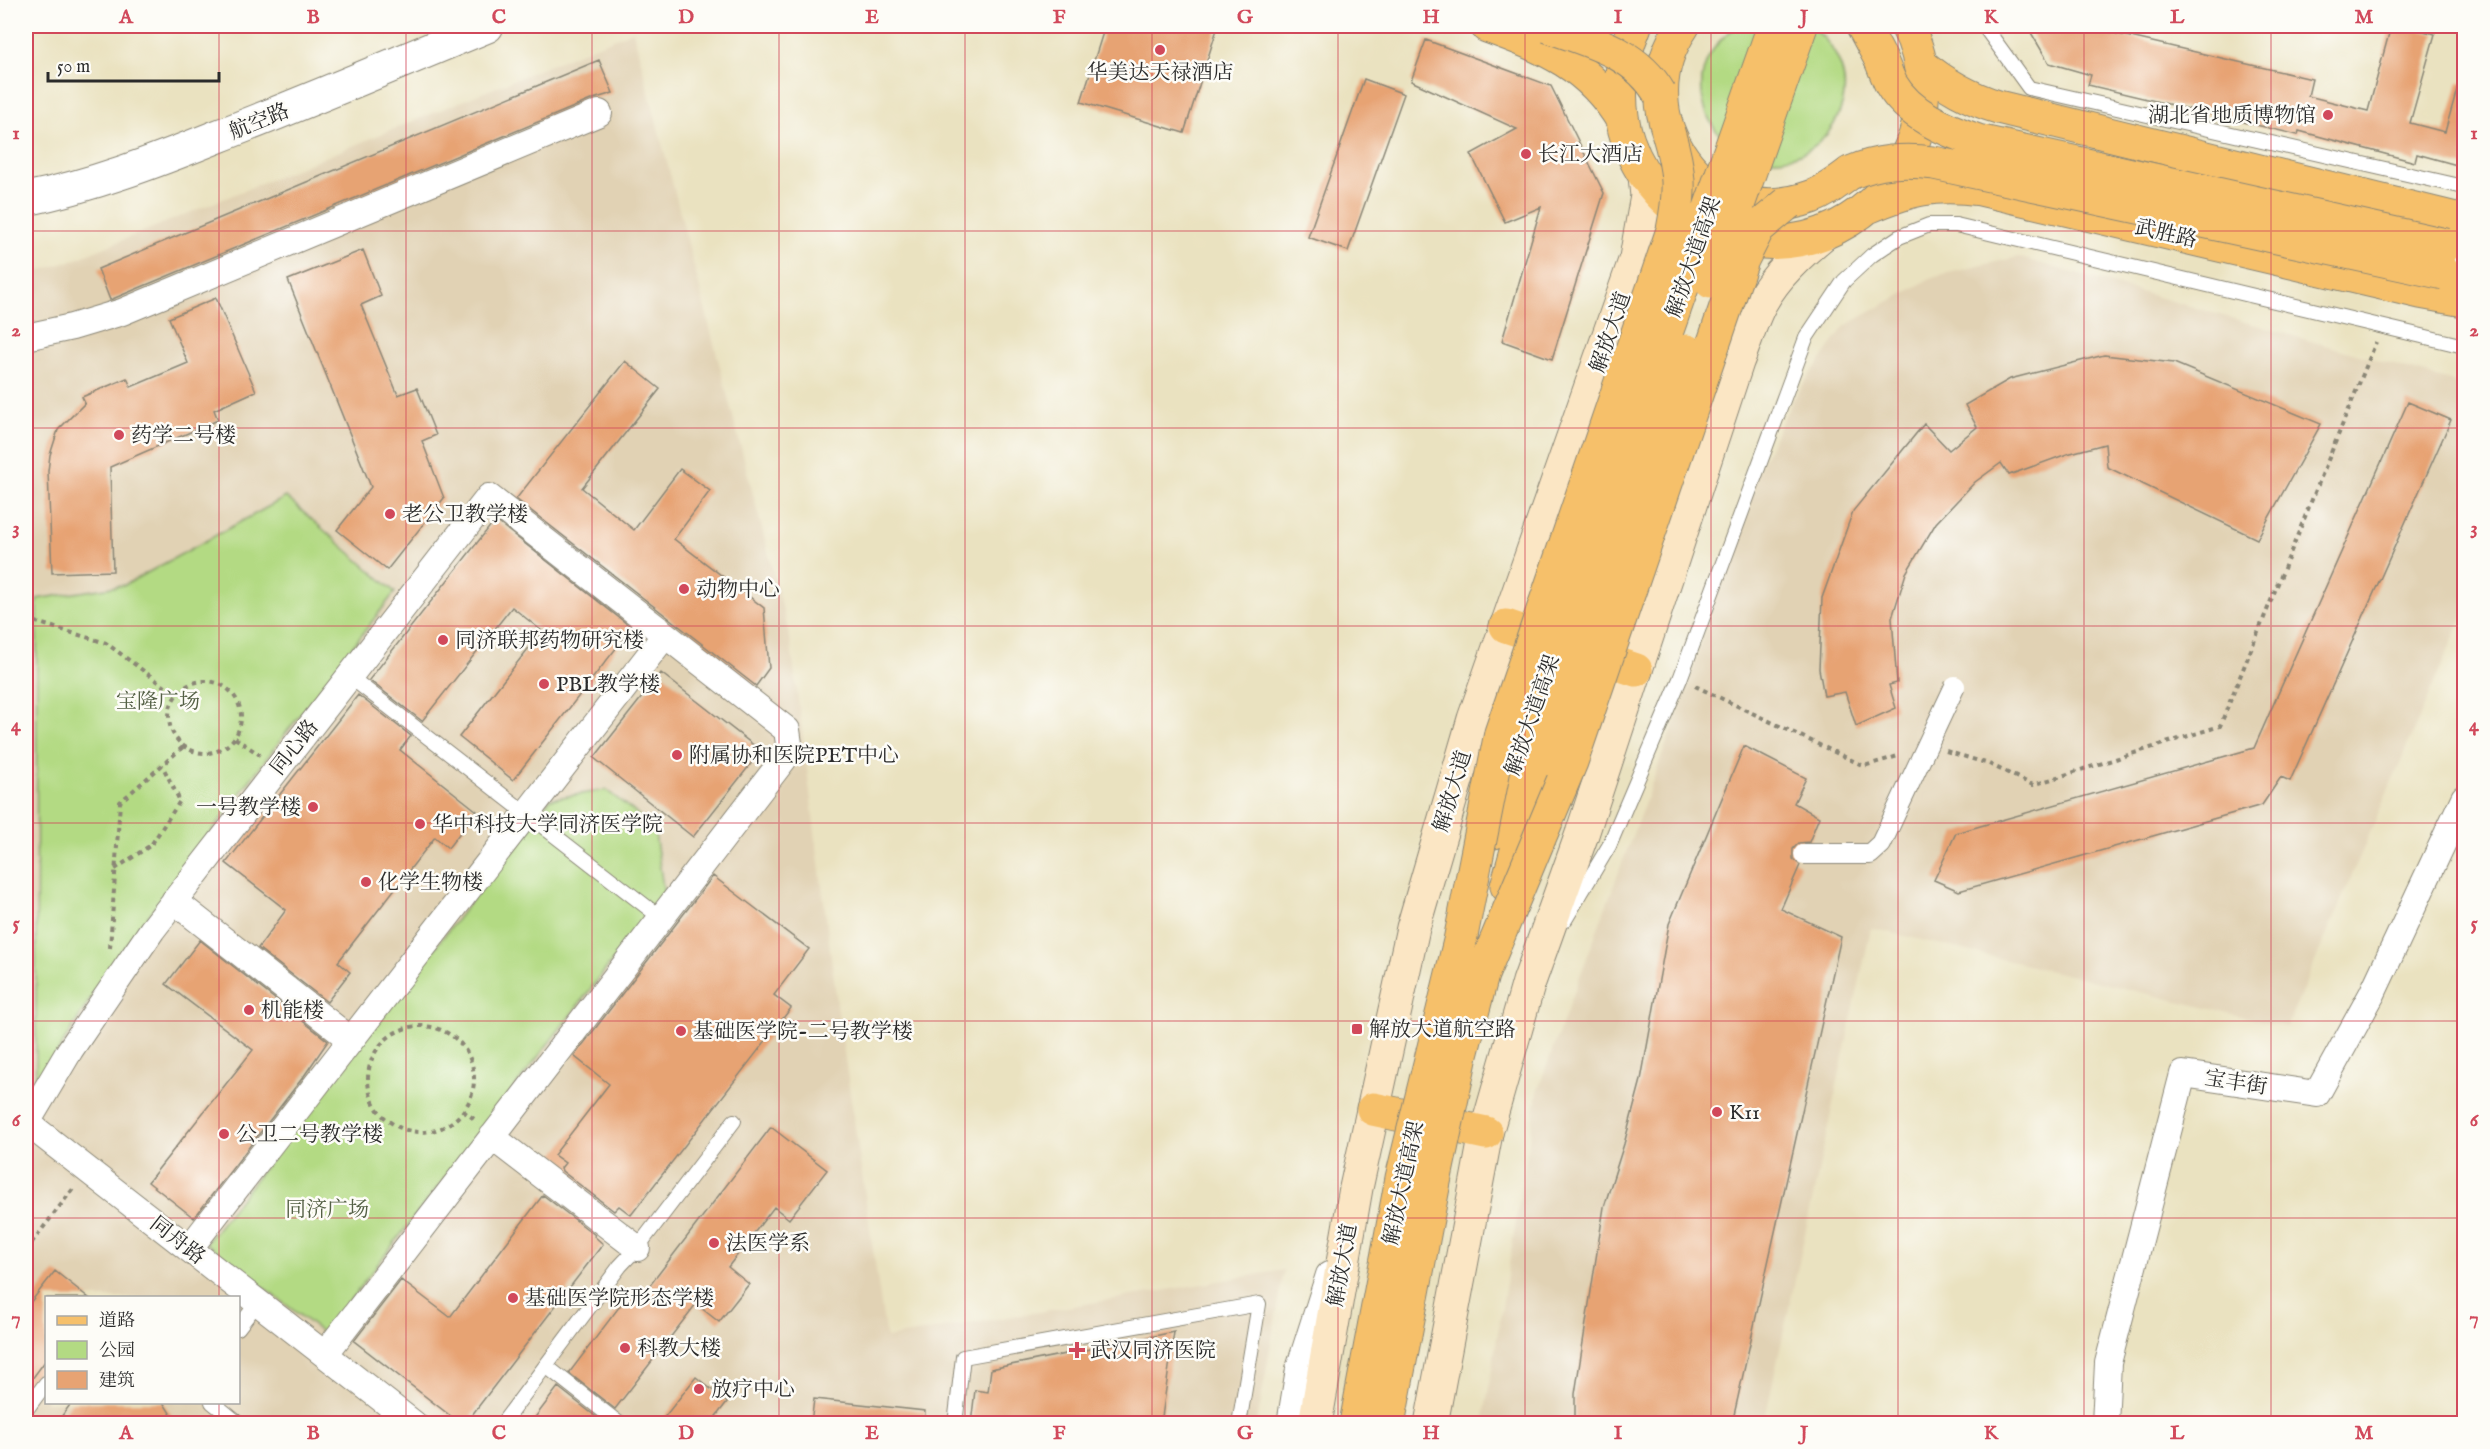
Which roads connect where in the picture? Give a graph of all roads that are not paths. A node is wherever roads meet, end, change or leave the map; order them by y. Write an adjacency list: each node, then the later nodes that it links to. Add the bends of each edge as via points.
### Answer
1 (487, 26): 18 (street, 航空路, via 150,163)
2 (1487, 26): 14 (main road, via 1558,54 1610,99)
3 (1548, 26): 12 (main road, bridge, via 1622,56 1650,76)
4 (1635, 26): 14 (main road, via 1624,59 1620,95)
5 (1683, 26): 12 (main road, via 1667,55)
6 (1774, 26): 36 (main road, 解放大道高架, bridge, via 1519,751)
7 (1801, 26): 37 (main road, 解放大道高架, bridge, via 1543,759)
8 (1863, 26): 22 (main road, bridge, via 1902,98 1914,110 1957,134)
9 (1907, 26): 11 (main road)
10 (1984, 26): 17 (lane, via 2029,88)
11 (1920, 64): 20 (main road, via 1922,111 1915,137 1894,179); 22 (main road, via 1938,80 1973,99)
12 (1660, 94): 15 (main road)
13 (599, 113): 24 (street, via 122,312)
14 (1623, 122): 16 (main road)
15 (1668, 132): 19 (main road, bridge, via 1690,168 1725,194 1745,201); 36 (main road, bridge, via 1680,184 1673,230 1501,733)
16 (1645, 176): 21 (main road, via 1676,210 1720,234 1773,243); 26 (main road, 解放大道, via 1647,196 1636,258)
17 (2464, 187)
18 (26, 200)
19 (1788, 203): 22 (main road, bridge, via 1811,197 1870,165 1909,160); 37 (main road, bridge, via 1758,228 1742,260 1571,762)
20 (1868, 207): 21 (main road); 23 (main road, 武胜路, via 1924,188 1948,185 1980,189)
21 (1824, 233): 28 (main road, via 1789,265 1761,303 1737,362)
22 (2457, 253)
23 (2464, 300)
24 (26, 337)
25 (2464, 346): 38 (lane, via 1956,225 1929,225 1899,237 1872,255 1844,281 1806,338 1680,679 1609,846)
26 (1506, 626): 28 (main road); 41 (main road, 解放大道, via 1474,719 1413,928)
27 (665, 635): 29 (street, 同心路, via 489,497); 32 (street); 35 (street, via 787,730 790,751)
28 (1636, 670): 38 (main road)
29 (349, 676): 32 (lane); 34 (street, 同心路)
30 (1955, 686): 33 (street, bridge, via 1881,844 1870,854)
31 (2464, 798): 67 (street, 宝丰街, via 2372,994 2317,1094 2183,1074 2108,1363)
32 (526, 814): 35 (lane); 39 (street)
33 (1804, 854)
34 (174, 901): 39 (street); 43 (street, 同心路, via 107,993)
35 (661, 918): 45 (street)
36 (1460, 941): 64 (main road, 解放大道高架, bridge, via 1402,1178)
37 (1482, 975): 65 (main road, 解放大道高架, bridge, via 1434,1182)
38 (1529, 982): 44 (main road)
39 (351, 1040): 48 (street)
40 (26, 1089): 43 (street)
41 (1373, 1109): 44 (main road); 46 (main road, 解放大道)
42 (734, 1121): 47 (lane)
43 (26, 1123): 48 (street, 同舟路)
44 (1486, 1133): 66 (main road)
45 (492, 1137): 47 (street); 51 (street)
46 (1356, 1188): 62 (street, via 1299,1369); 63 (main road, 解放大道)
47 (637, 1248): 52 (lane)
48 (189, 1249): 49 (street, 同舟路)
49 (258, 1302): 50 (lane); 51 (street, 同舟路)
50 (240, 1325)
51 (325, 1354): 57 (street, 同舟路)
52 (546, 1366): 58 (lane); 59 (lane)
53 (45, 1384): 55 (lane)
54 (214, 1404): 56 (lane)
55 (26, 1410)
56 (239, 1424)
57 (414, 1424)
58 (502, 1424)
59 (620, 1424)
60 (954, 1424): 61 (lane, via 963,1357 1259,1304)
61 (1239, 1424)
62 (1290, 1424)
63 (1315, 1424)
64 (1356, 1424)
65 (1388, 1424)
66 (1431, 1424)
67 (2105, 1424)

